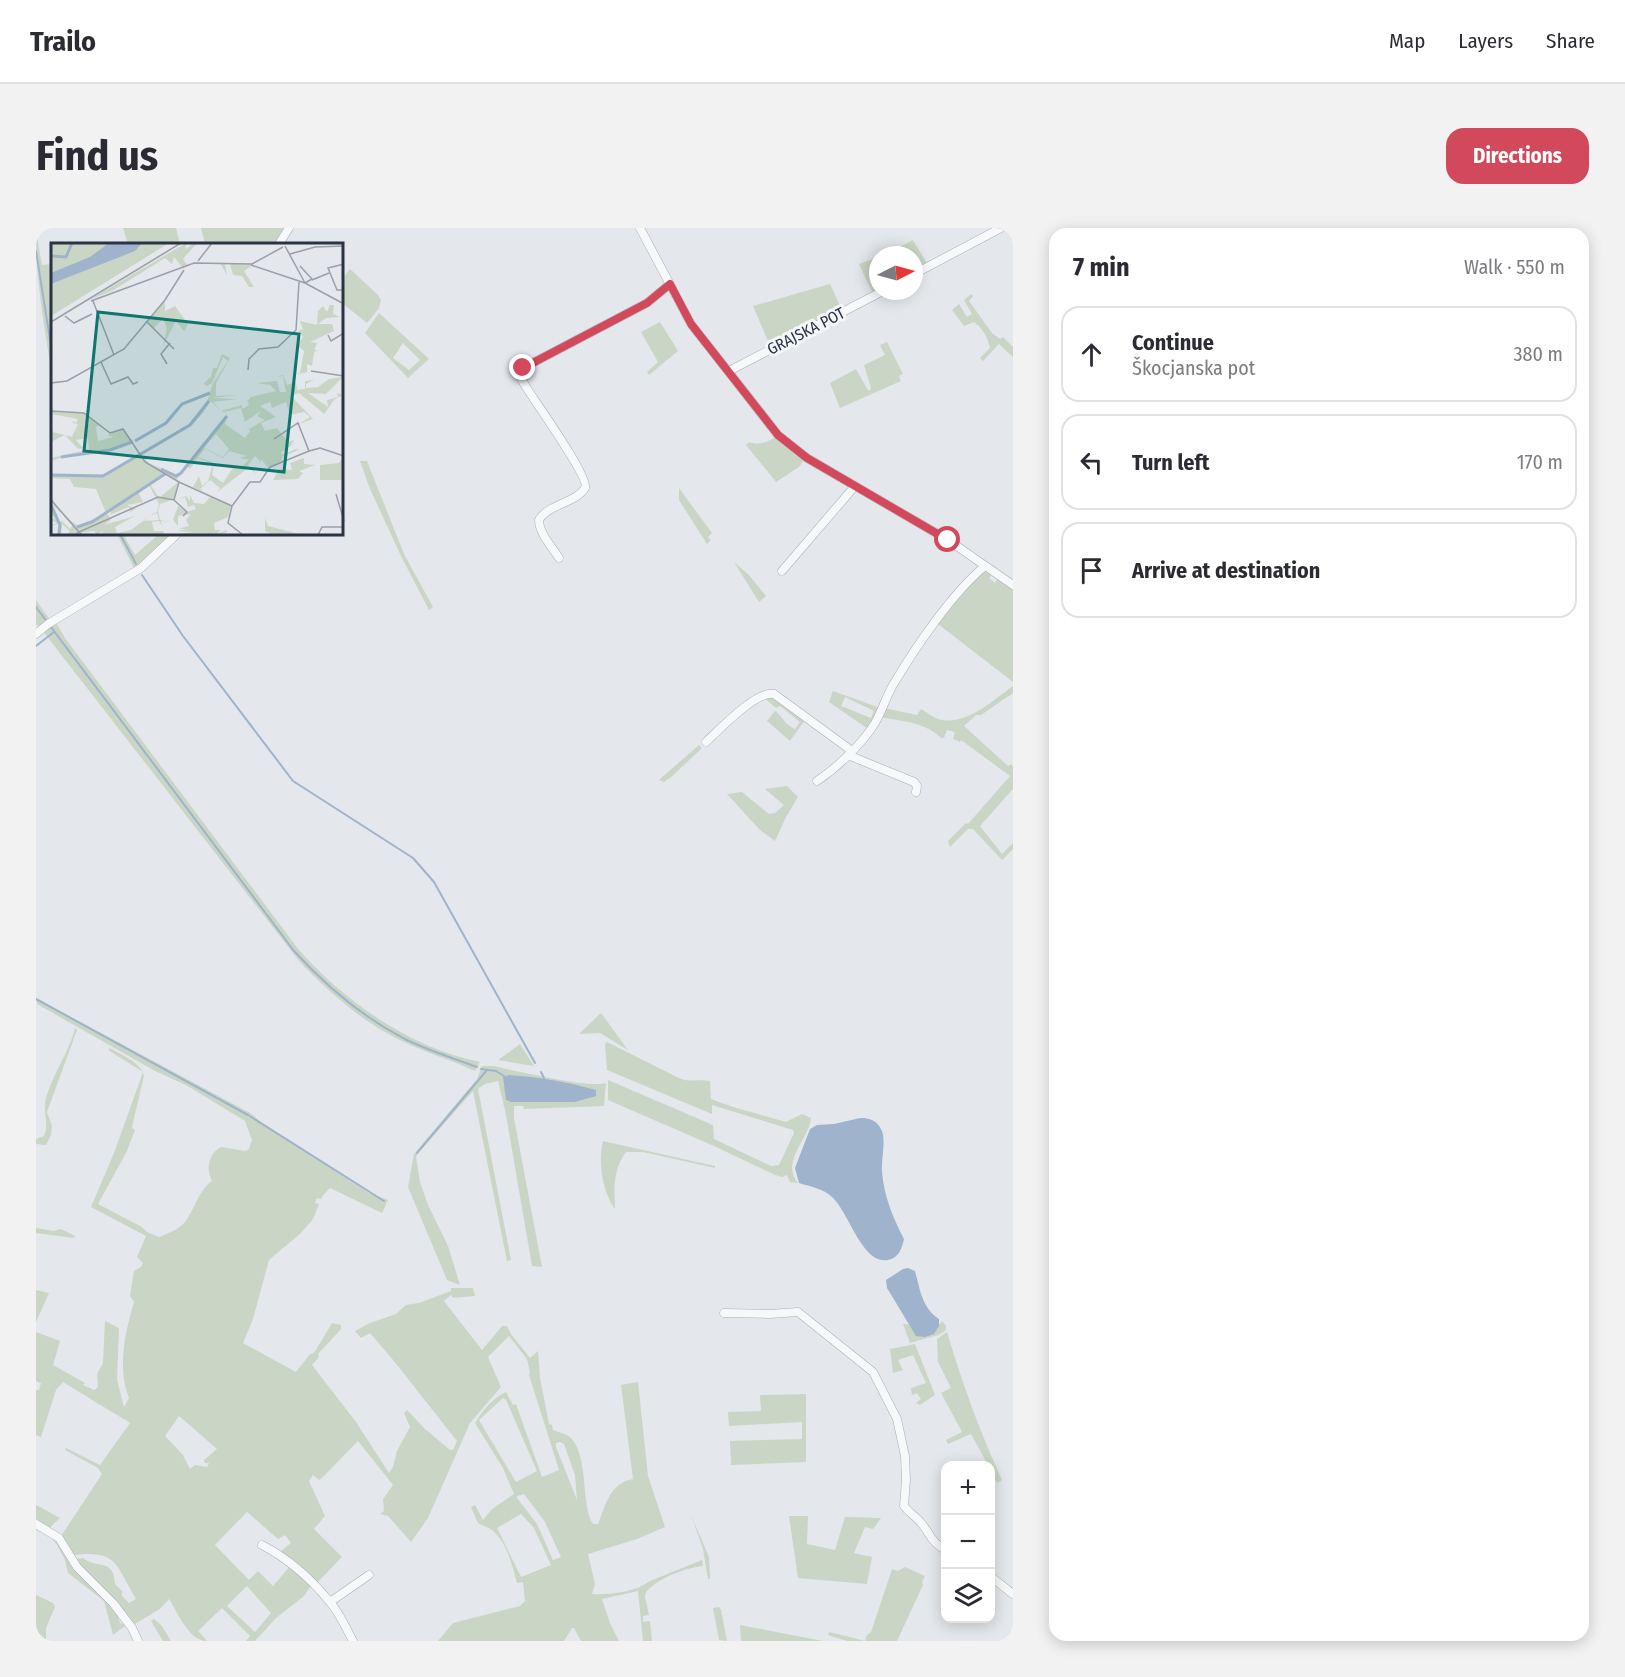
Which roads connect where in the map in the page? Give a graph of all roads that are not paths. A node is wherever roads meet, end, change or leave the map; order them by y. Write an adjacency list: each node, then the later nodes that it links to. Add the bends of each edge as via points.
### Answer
1 (289, 228): 4 (street)
2 (640, 228): 6 (street)
3 (1001, 228): 5 (street)
4 (280, 243)
5 (923, 269)
6 (670, 284): 8 (street, via 691,324); 11 (street, via 647,303 523,368 522,380 586,483 580,493 539,520)
7 (869, 298): 8 (street, GRAJSKA POT)
8 (729, 371): 9 (street, via 778,435 807,458)
9 (855, 486): 12 (street); 13 (street)
10 (175, 536): 15 (street, via 141,568)
11 (559, 558)
12 (985, 566): 14 (street); 17 (street, via 958,593 907,660 874,724)
13 (782, 571)
14 (1013, 585)
15 (36, 634)
16 (706, 741): 17 (street, via 768,692)
17 (850, 753): 18 (street); 19 (street, via 914,782)
18 (817, 781)
19 (916, 792)
20 (724, 1313): 23 (street, via 798,1312 873,1372 897,1419 905,1456 904,1506)
21 (36, 1524): 28 (street, via 59,1538 77,1567 113,1603)
22 (262, 1545): 27 (street, via 298,1569)
23 (941, 1547)
24 (369, 1575): 27 (street)
25 (995, 1580): 26 (street)
26 (1013, 1594)
27 (330, 1602): 29 (street)
28 (138, 1641)
29 (353, 1641)

